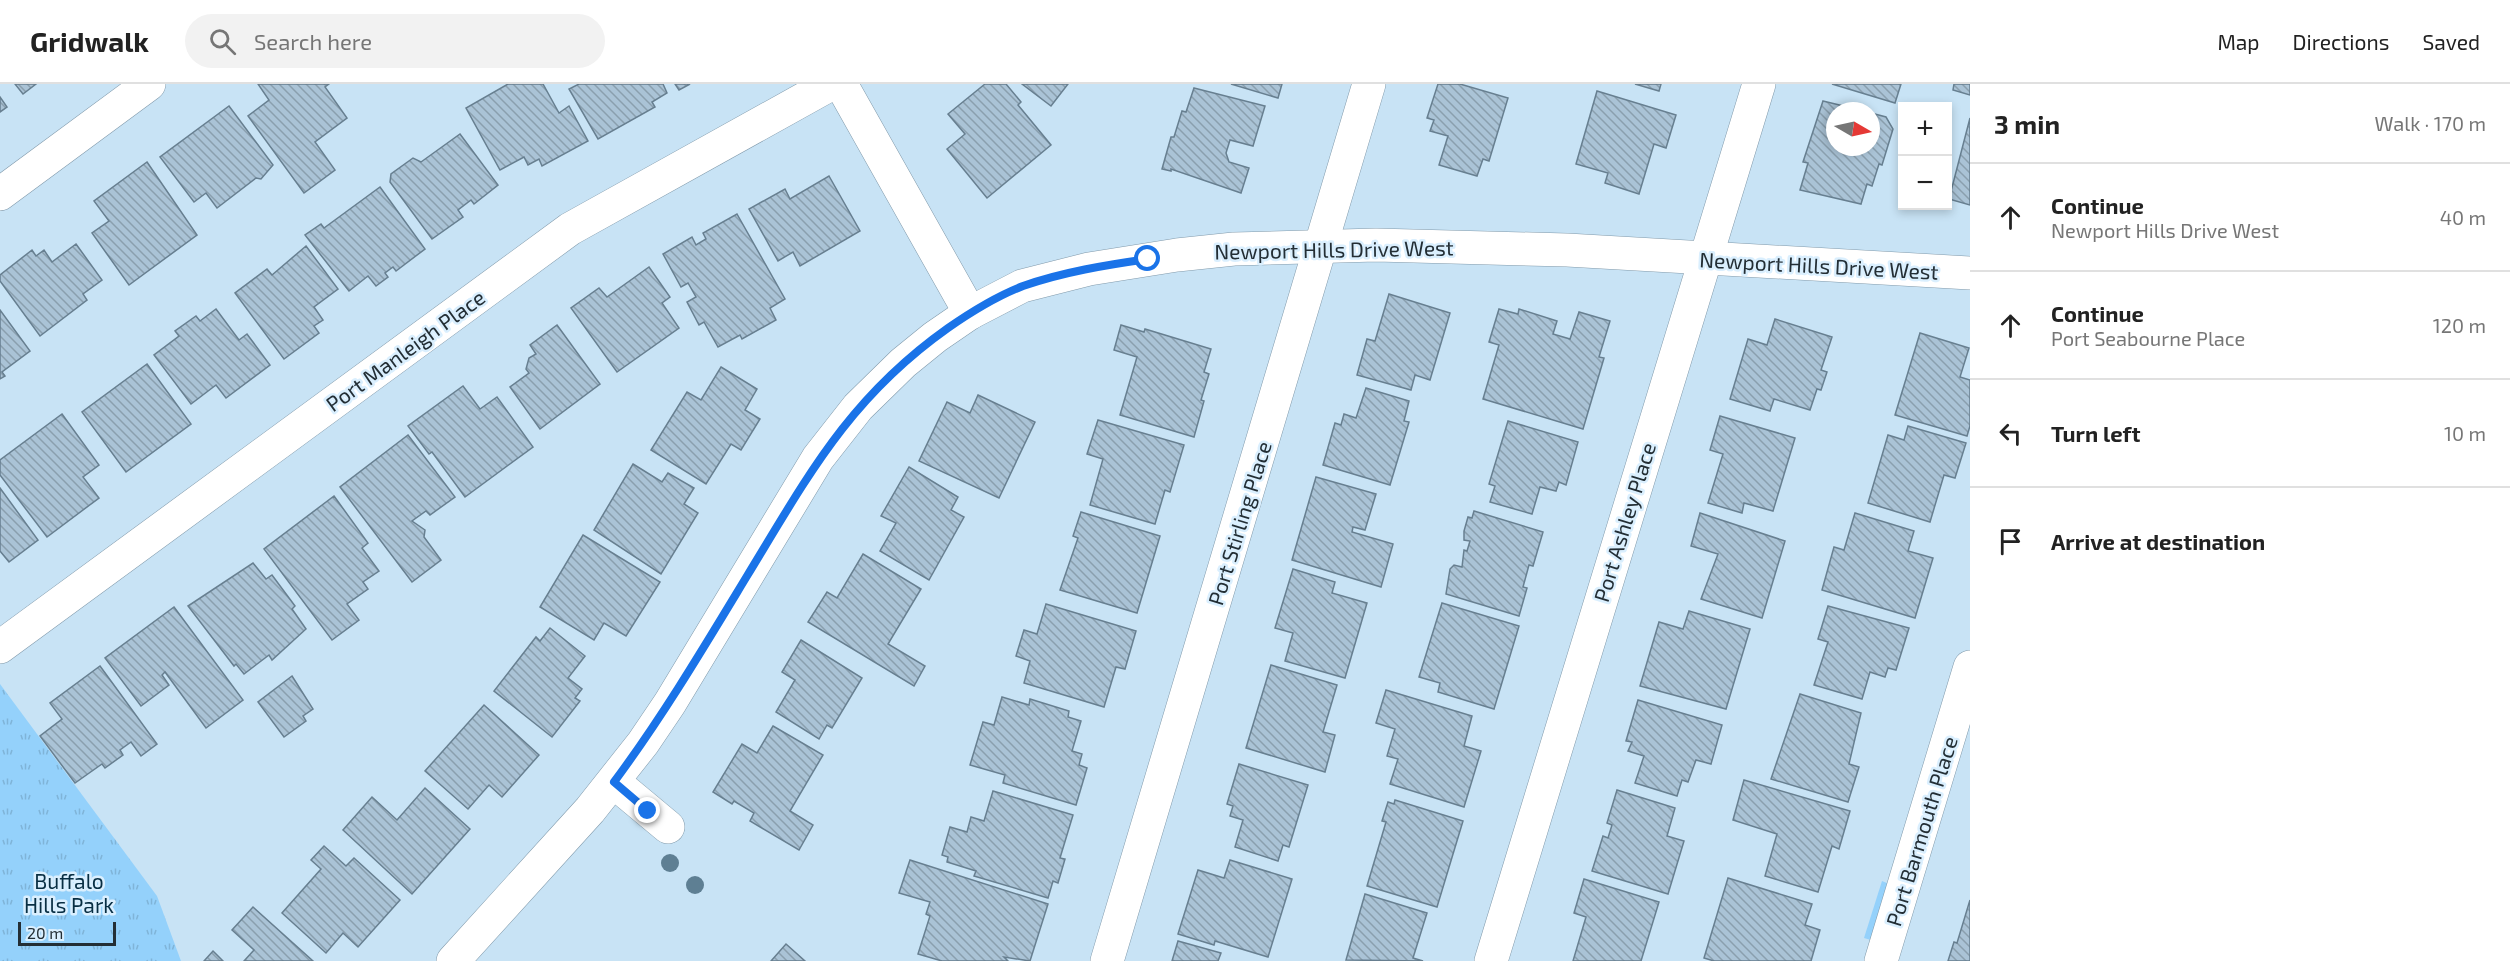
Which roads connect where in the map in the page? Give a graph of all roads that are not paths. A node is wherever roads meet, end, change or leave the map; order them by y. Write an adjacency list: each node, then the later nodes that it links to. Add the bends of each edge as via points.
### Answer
1 (149, 84): 6 (street)
2 (831, 84): 11 (street, Port Manleigh Place, via 570,229)
3 (841, 84): 10 (street)
4 (1369, 84): 7 (street, Port Stirling Place)
5 (1759, 84): 8 (street, Port Ashley Place)
6 (0, 194)
7 (1322, 247): 8 (street, Newport Hills Drive West, via 1520,248); 10 (street, Newport Hills Drive West, via 1234,249 1109,265 1022,286); 16 (street, Port Stirling Place)
8 (1704, 260): 9 (street, Newport Hills Drive West); 17 (street, Port Ashley Place)
9 (1970, 273)
10 (970, 313): 13 (street, Newport Hills Drive West, via 903,363 837,432 670,703)
11 (0, 647)
12 (1970, 667): 18 (street, Port Barmouth Place)
13 (614, 782): 14 (street); 15 (street, Newport Hills Drive West)
14 (668, 827)
15 (453, 961)
16 (1107, 961)
17 (1491, 961)
18 (1881, 961)

